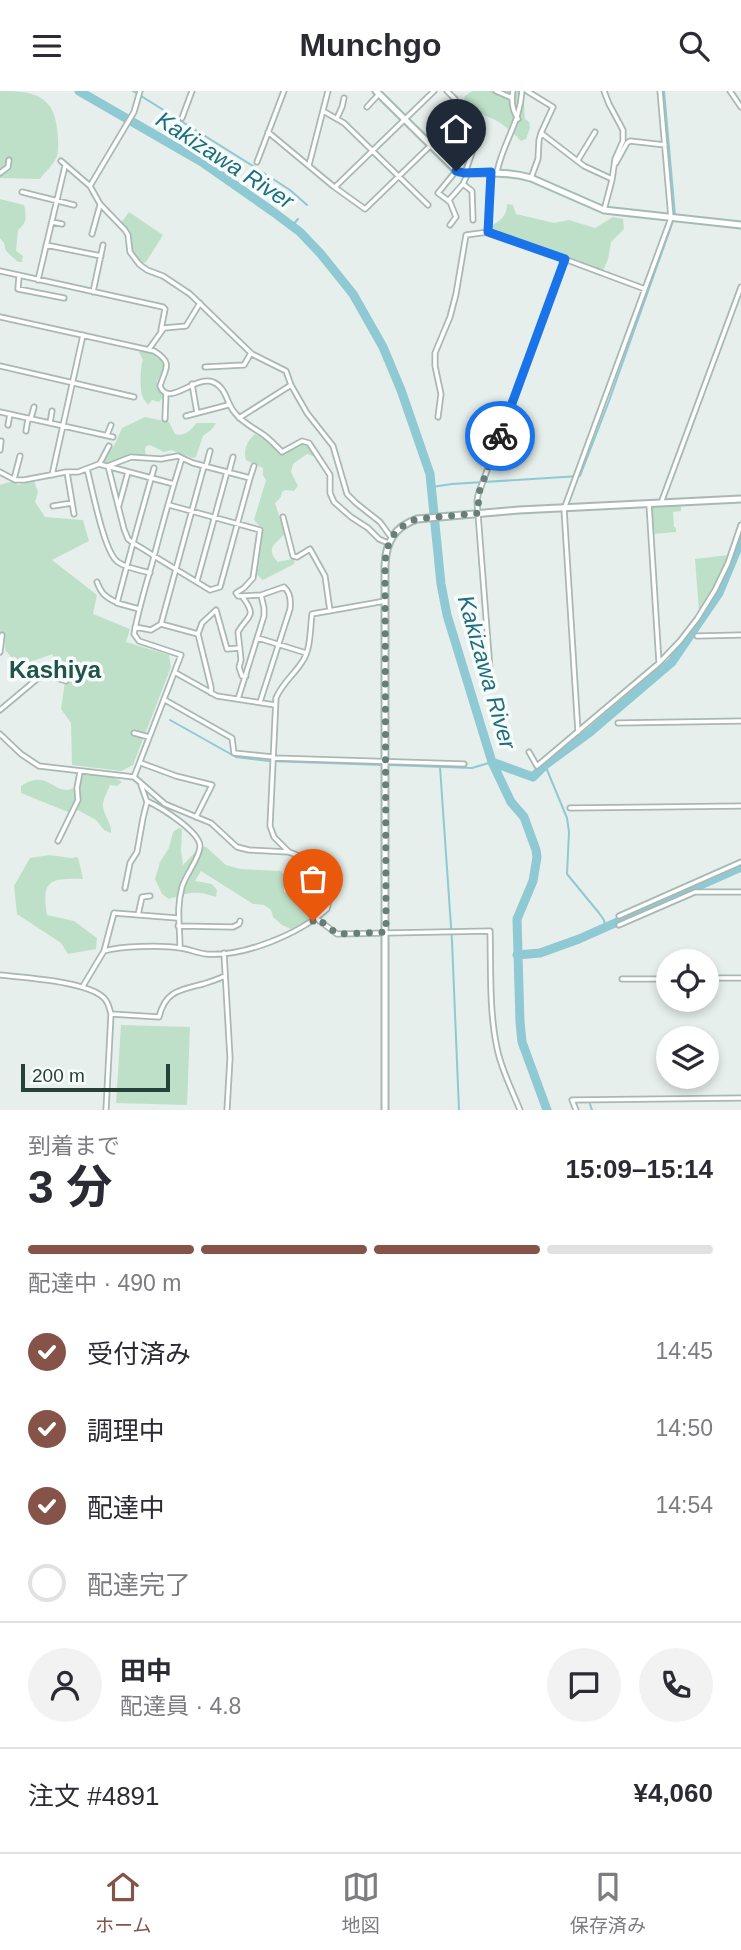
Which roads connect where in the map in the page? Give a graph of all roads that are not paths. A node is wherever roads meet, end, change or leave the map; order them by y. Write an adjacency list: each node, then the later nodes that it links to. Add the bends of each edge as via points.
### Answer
1 (140, 91): 45 (street, via 134,112)
2 (192, 91): 20 (street)
3 (284, 91): 24 (street)
4 (327, 91): 19 (street)
5 (434, 91): 23 (street)
6 (447, 91): 40 (street, via 455,99 457,114 473,125 474,147)
7 (496, 91): 16 (street)
8 (513, 91): 16 (street)
9 (522, 91): 22 (street)
10 (527, 91): 26 (street, via 553,107)
11 (604, 91): 34 (street, via 624,130)
12 (660, 91): 27 (street)
13 (730, 91): 18 (street)
14 (378, 93): 17 (street); 23 (street)
15 (344, 98): 21 (street)
16 (512, 98): 22 (street)
17 (367, 107)
18 (741, 107)
19 (323, 111): 21 (street); 35 (street)
20 (181, 118)
21 (337, 118): 29 (street)
22 (518, 119): 38 (street)
23 (404, 120): 28 (street); 29 (street)
24 (268, 132): 33 (street); 35 (street)
25 (595, 132): 32 (street)
26 (541, 133): 32 (street); 42 (street)
27 (665, 145): 34 (street, via 630,141); 54 (street)
28 (430, 146): 37 (street); 41 (street)
29 (373, 151): 41 (street); 46 (street)
30 (9, 160): 39 (street)
31 (61, 161): 36 (street)
32 (578, 161): 43 (street)
33 (257, 162)
34 (614, 164): 43 (street)
35 (309, 165): 46 (street)
36 (65, 166): 45 (street); 48 (street)
37 (456, 171): 40 (street); 49 (street, via 438,193)
38 (494, 172): 40 (street); 42 (street); 60 (street)
39 (0, 173)
40 (466, 173): 44 (street)
41 (398, 177): 46 (street, via 365,209); 52 (street)
42 (531, 178): 53 (street)
43 (612, 180): 53 (street)
44 (463, 184): 49 (street); 55 (street, via 472,191)
45 (90, 186): 50 (street)
46 (334, 187)
47 (22, 192): 48 (street)
48 (56, 201): 51 (street); 56 (street)
49 (448, 201): 58 (street, via 456,217)
50 (100, 204): 61 (street); 73 (street, via 125,230 130,252 139,264 169,279)
51 (74, 205)
52 (428, 205)
53 (604, 210): 54 (street)
54 (673, 218): 59 (street); 70 (street)
55 (473, 220)
56 (52, 222): 57 (street); 62 (street)
57 (62, 224)
58 (450, 225)
59 (741, 225)
60 (488, 232): 65 (street); 93 (street, via 467,235 453,306 435,353 441,394)
61 (92, 233)
62 (46, 245): 64 (street); 68 (street)
63 (103, 245): 64 (street)
64 (101, 256): 71 (street)
65 (565, 259): 70 (street); 133 (street, via 478,495)
66 (0, 271): 67 (street)
67 (19, 276): 68 (street); 72 (street, via 18,289)
68 (38, 280): 71 (street)
69 (741, 287): 126 (street)
70 (645, 289): 131 (street)
71 (93, 292): 75 (street, via 163,307)
72 (64, 298)
73 (200, 303): 75 (street, via 186,325); 78 (street)
74 (0, 317): 76 (street)
75 (161, 330): 77 (street)
76 (83, 335): 77 (street); 81 (street)
77 (149, 349): 84 (street, via 166,364 160,386)
78 (251, 353): 80 (street, via 244,365); 83 (street, via 286,370)
79 (0, 366): 81 (street)
80 (205, 367)
81 (71, 382): 85 (street); 100 (street)
82 (192, 384): 84 (street, via 178,393); 86 (street, via 213,382 223,390); 90 (street)
83 (291, 385): 94 (street); 139 (street, via 330,440 347,494 380,522)
84 (166, 393): 96 (street)
85 (134, 397)
86 (229, 405): 90 (street); 94 (street)
87 (34, 407): 95 (street)
88 (52, 411): 97 (street)
89 (0, 412): 91 (street)
90 (197, 413): 92 (street)
91 (10, 414): 95 (street); 98 (street)
92 (186, 416)
93 (438, 417)
94 (239, 418): 139 (street, via 282,451 302,441 309,443 330,475 334,502 379,539)
95 (29, 419): 97 (street); 101 (street)
96 (165, 419)
97 (49, 423): 100 (street)
98 (8, 425)
99 (111, 425): 100 (street, via 110,436)
100 (62, 426): 119 (street)
101 (26, 431)
102 (1, 441): 104 (street)
103 (109, 446): 109 (street)
104 (0, 450)
105 (210, 451): 111 (street)
106 (20, 456): 122 (street)
107 (233, 457): 118 (street)
108 (182, 458): 110 (street, via 131,457); 111 (street); 123 (street)
109 (99, 464): 110 (street); 114 (street)
110 (108, 466): 115 (street); 130 (street)
111 (205, 466): 118 (street); 132 (street)
112 (254, 466): 121 (street)
113 (154, 468): 120 (street)
114 (87, 469): 117 (street); 142 (street, via 103,535 112,556)
115 (128, 471): 120 (street); 130 (street)
116 (0, 472): 122 (street)
117 (67, 472): 119 (street); 125 (street)
118 (228, 472): 121 (street); 136 (street)
119 (52, 475): 122 (street)
120 (151, 477): 123 (street); 140 (street)
121 (250, 478): 137 (street)
122 (14, 479)
123 (174, 484): 128 (street)
124 (741, 499): 126 (street)
125 (72, 503): 129 (street); 134 (street)
126 (661, 503): 127 (street)
127 (649, 504): 131 (street); 164 (street)
128 (169, 505): 132 (street); 141 (street)
129 (53, 506)
130 (118, 507): 140 (street)
131 (564, 509): 133 (street); 177 (street)
132 (191, 511): 136 (street); 143 (street)
133 (479, 513): 139 (street, via 417,519 402,526); 165 (street)
134 (74, 514)
135 (283, 517): 152 (street, via 293,557 310,549 325,576)
136 (214, 518): 137 (street); 145 (street)
137 (238, 524): 145 (street, via 220,587 211,590); 148 (street, via 260,530 253,578 236,593)
138 (741, 525): 164 (street, via 715,590)
139 (390, 540): 149 (street)
140 (133, 543): 141 (street); 142 (street)
141 (154, 556): 143 (street); 144 (street)
142 (126, 566): 144 (street); 150 (street)
143 (176, 569): 145 (street); 153 (street)
144 (149, 573): 151 (street)
145 (197, 581)
146 (97, 582): 150 (street, via 101,593)
147 (261, 595): 148 (street); 159 (street, via 265,612); 160 (street, via 282,587 288,591 290,604)
148 (242, 596): 161 (street, via 251,614 239,630)
149 (385, 601): 152 (street); 183 (street)
150 (117, 603): 151 (street)
151 (139, 609): 154 (street)
152 (330, 611): 163 (street, via 312,614)
153 (161, 624): 154 (street, via 148,630); 155 (street)
154 (135, 627): 166 (street, via 139,641 181,655)
155 (198, 634): 161 (street, via 216,610 227,649); 169 (street)
156 (2, 635): 162 (street)
157 (741, 635): 158 (street)
158 (697, 636)
159 (258, 638): 160 (street); 167 (street)
160 (277, 645): 163 (street); 172 (street)
161 (240, 647): 167 (street, via 239,667)
162 (0, 652)
163 (307, 654): 173 (street, via 283,684)
164 (660, 663): 177 (street)
165 (490, 669)
166 (176, 673): 169 (street); 171 (street)
167 (246, 676): 170 (street)
168 (66, 681): 174 (street, via 47,675 37,679)
169 (211, 693): 170 (street)
170 (238, 699): 172 (street)
171 (165, 700): 180 (street); 182 (street, via 232,738 234,753)
172 (260, 702): 173 (street)
173 (275, 705): 182 (street)
174 (0, 710)
175 (741, 721): 176 (street)
176 (618, 723)
177 (578, 732): 181 (street, via 537,766)
178 (134, 733): 180 (street)
179 (0, 734): 186 (street, via 39,766)
180 (149, 737): 184 (street)
181 (528, 752)
182 (273, 757): 183 (street); 194 (street, via 271,831)
183 (386, 762): 185 (street); 206 (street)
184 (141, 763): 187 (street); 192 (street, via 212,785)
185 (464, 764)
186 (80, 772): 187 (street); 193 (street, via 78,800)
187 (134, 777): 188 (street)
188 (140, 783): 189 (street); 192 (street, via 165,804)
189 (148, 801): 196 (street); 201 (street, via 187,828 200,844 184,882)
190 (741, 806): 191 (street)
191 (570, 808)
192 (196, 817): 194 (street, via 211,823 242,849)
193 (58, 841)
194 (289, 852): 202 (street, via 314,863 325,875 330,902)
195 (741, 862): 200 (street)
196 (125, 888)
197 (741, 892): 204 (street, via 695,892)
198 (150, 897): 199 (street, via 142,897)
199 (138, 915): 201 (street); 208 (street, via 114,913)
200 (619, 916)
201 (177, 918): 205 (street)
202 (317, 918): 206 (street, via 337,934); 209 (street, via 269,942)
203 (240, 921): 205 (street, via 233,927)
204 (620, 925)
205 (178, 926): 207 (street)
206 (386, 932): 221 (street); 222 (street, via 490,931 497,1048)
207 (180, 947): 208 (street); 209 (street)
208 (104, 951): 216 (street)
209 (224, 953): 211 (street)
210 (0, 975): 216 (street)
211 (225, 976): 217 (street, via 179,990 167,998 159,1017); 220 (street, via 230,1058)
212 (719, 978): 213 (street)
213 (741, 978)
214 (622, 979): 215 (street)
215 (656, 979)
216 (83, 986): 217 (street, via 104,998)
217 (111, 1014): 219 (street)
218 (741, 1098): 223 (street, via 572,1100)
219 (106, 1110)
220 (226, 1110)
221 (385, 1110)
222 (520, 1110)
223 (576, 1110)

